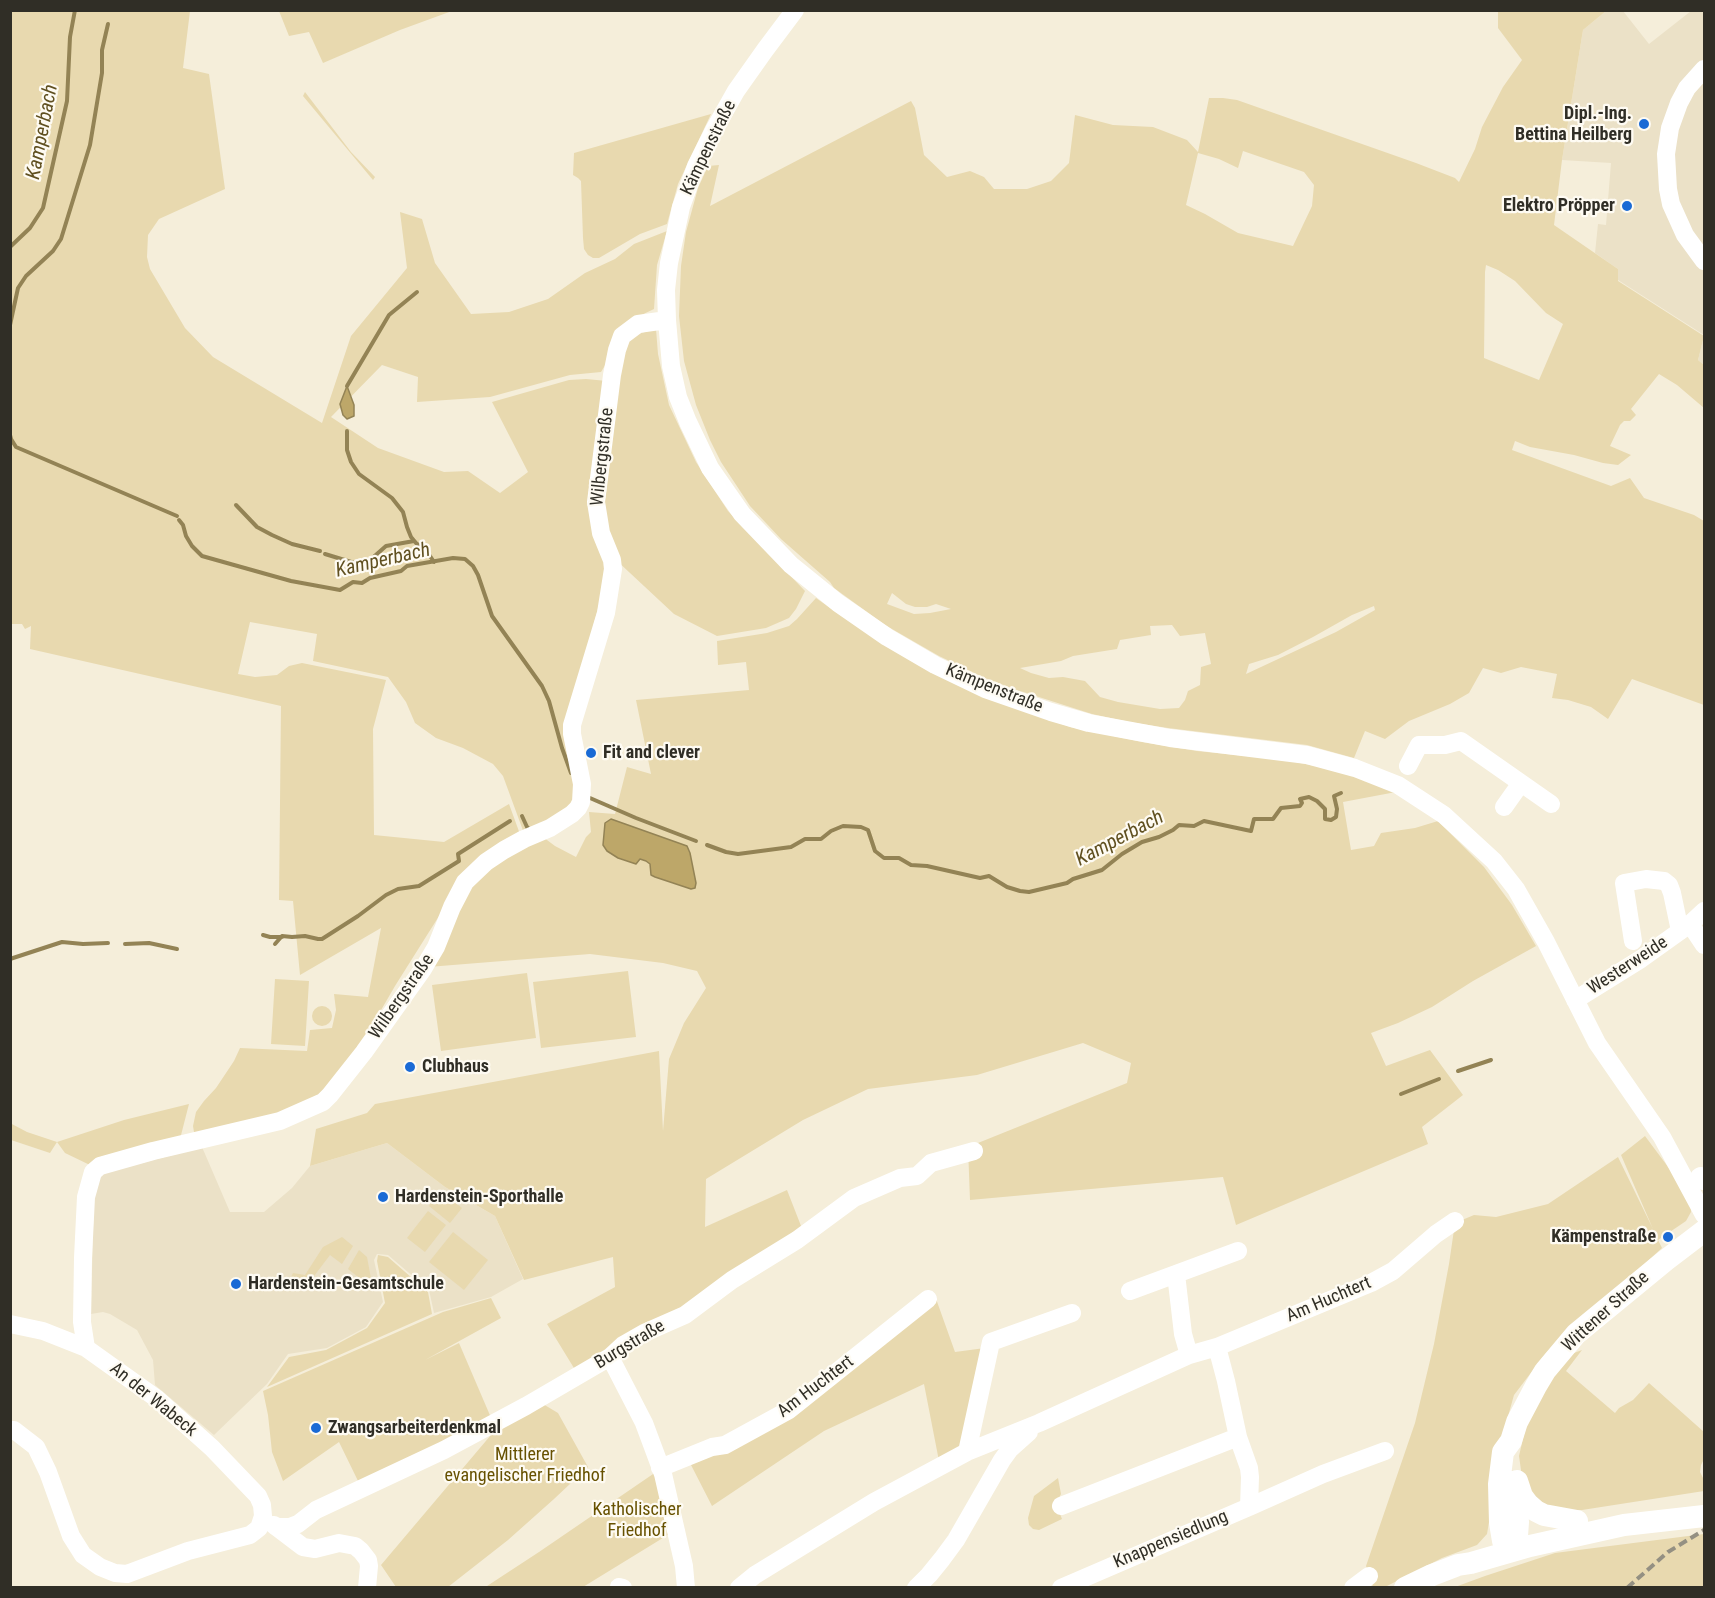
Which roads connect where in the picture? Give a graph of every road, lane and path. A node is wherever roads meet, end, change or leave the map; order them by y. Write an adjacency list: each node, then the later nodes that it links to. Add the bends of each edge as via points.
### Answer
1 (795, 10): 4 (street, Kämpenstraße, via 736,91 696,166 675,230 666,290)
2 (1704, 69): 3 (street, via 1679,103 1666,154 1671,204 1685,235)
3 (1704, 261)
4 (667, 320): 13 (street, Kämpenstraße, via 678,397 710,468 742,514 774,549 838,603 935,665 986,689 1051,712 1139,733 1307,755 1398,785 1444,815 1494,861 1530,913); 27 (street, Wilbergstraße, via 638,324 622,336 616,350 596,502 613,569 606,613 572,725 582,784 578,808 550,828 504,850 465,882 423,969 323,1102 280,1120 100,1166 93,1173 87,1197 83,1257 82,1322)
5 (1407, 766): 6 (street, via 1419,745 1461,741)
6 (1521, 783): 7 (street); 8 (street)
7 (1551, 804)
8 (1504, 807)
9 (1704, 911): 10 (street, Westerweide)
10 (1685, 928): 11 (street, Westerweide, via 1664,881 1624,883); 12 (street); 13 (street, Westerweide)
11 (1633, 941)
12 (1704, 945)
13 (1575, 1000): 14 (street, Kämpenstraße, via 1597,1043)
14 (1662, 1137): 16 (street, Kämpenstraße); 17 (street, Kämpenstraße)
15 (974, 1150): 29 (street, Burgstraße, via 931,1163 917,1176 900,1178 854,1198 685,1315 644,1333)
16 (1703, 1179)
17 (1704, 1215)
18 (1455, 1221): 26 (street, Am Huchtert, via 1393,1271 1371,1283)
19 (1704, 1231): 34 (main road, Wittener Straße, via 1576,1334 1540,1379 1517,1422)
20 (1238, 1251): 21 (street)
21 (1176, 1274): 22 (street); 28 (street)
22 (1130, 1291)
23 (928, 1299): 36 (street, Am Huchtert, via 789,1410 725,1445)
24 (1072, 1313): 35 (street, via 991,1342)
25 (10, 1324): 27 (street, An der Wabeck, via 43,1331)
26 (1216, 1347): 28 (street, Am Huchtert); 32 (street, Knappensiedlung)
27 (86, 1348): 41 (street, An der Wabeck, via 156,1398 204,1441 258,1496)
28 (1189, 1355): 30 (street, Am Huchtert)
29 (610, 1357): 36 (street, via 644,1423); 41 (street, Burgstraße, via 444,1450 316,1510 298,1524 290,1527)
30 (1039, 1422): 35 (street, Am Huchtert); 48 (street, Am Huchtert, via 1010,1449 956,1540)
31 (10, 1430): 44 (street, via 36,1447 71,1536 83,1555)
32 (1238, 1437): 37 (street); 38 (street, Knappensiedlung, via 1251,1478)
33 (1385, 1450): 38 (street, Knappensiedlung)
34 (1511, 1451): 40 (main road, via 1522,1496 1528,1504 1544,1515); 42 (main road, Wittener Straße, via 1503,1452 1499,1484 1500,1523)
35 (967, 1452): 47 (street, Am Huchtert, via 874,1502)
36 (660, 1468): 46 (street)
37 (1061, 1506)
38 (1249, 1507): 49 (street, Knappensiedlung)
39 (1698, 1508): 40 (main road); 42 (main road, via 1659,1520)
40 (1577, 1521): 42 (main road)
41 (270, 1522): 44 (street, via 249,1535 188,1551); 45 (street, via 303,1547 355,1546 368,1560)
42 (1512, 1543): 51 (main road, via 1467,1556 1458,1565)
43 (1369, 1576): 50 (street)
44 (129, 1581)
45 (367, 1587)
46 (686, 1587)
47 (739, 1587)
48 (915, 1587)
49 (1061, 1587)
50 (1353, 1587)
51 (1405, 1587)

